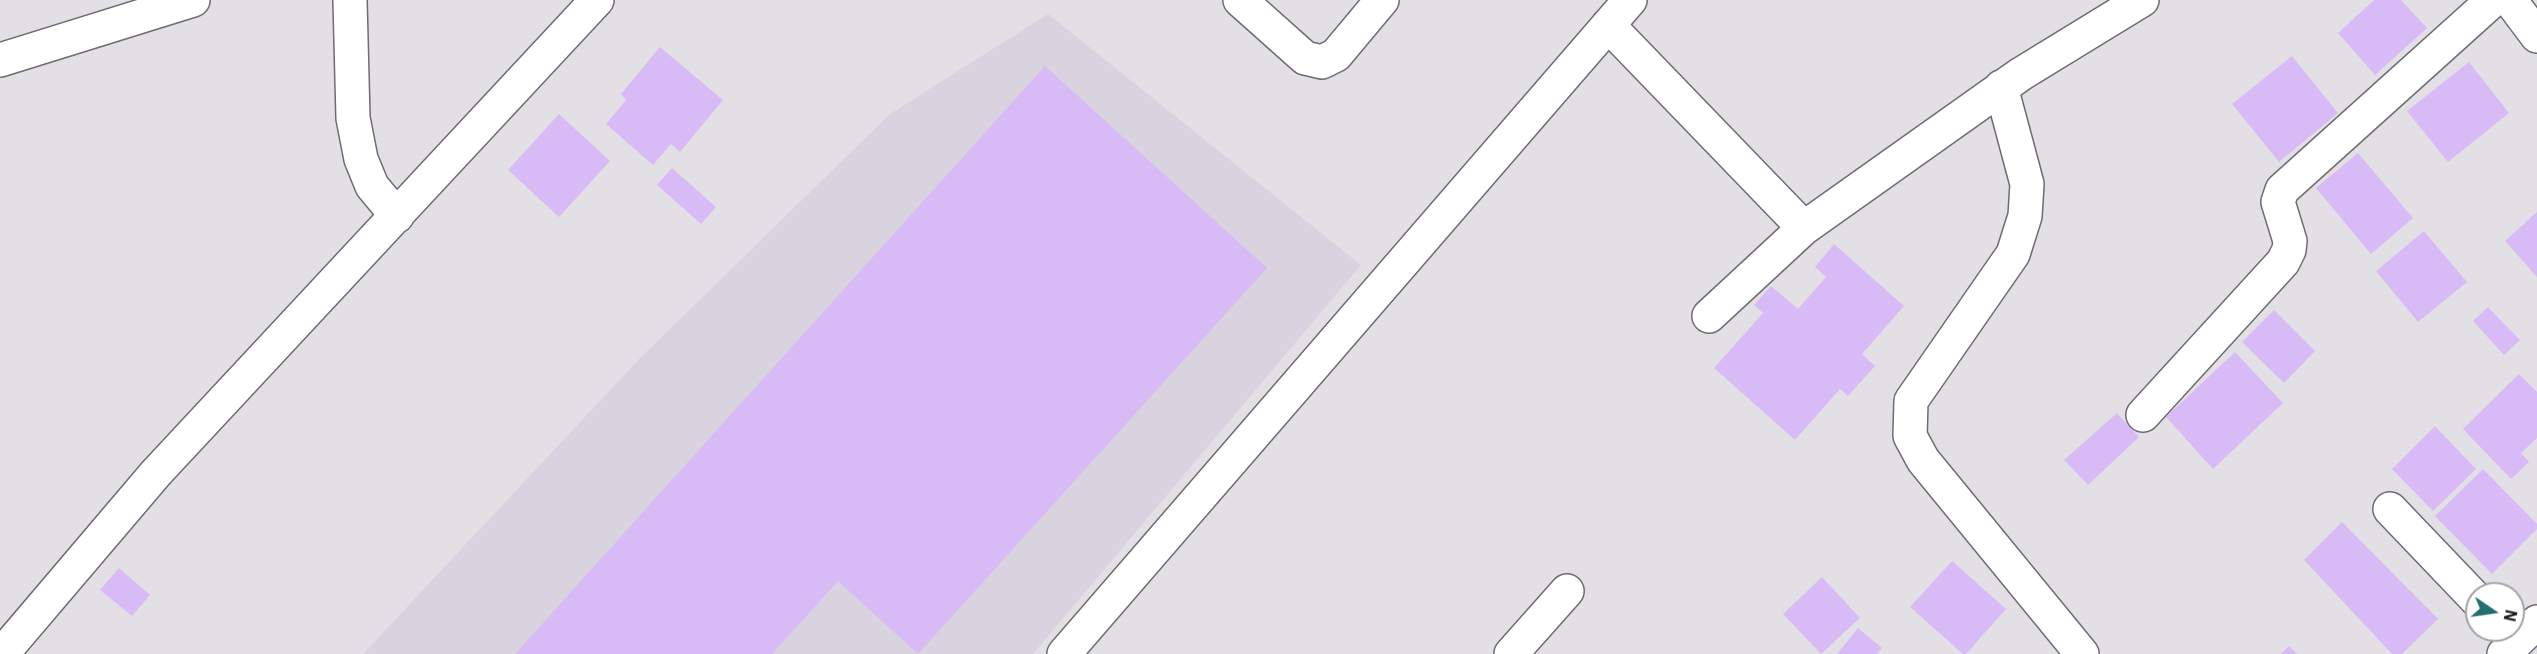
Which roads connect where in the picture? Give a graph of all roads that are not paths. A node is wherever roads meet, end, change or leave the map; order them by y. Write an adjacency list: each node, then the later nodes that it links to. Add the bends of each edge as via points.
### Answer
1 (192, 0): 12 (street)
2 (350, 0): 14 (street, via 353,118 361,159 372,186)
3 (597, 0): 14 (street)
4 (1240, 0): 5 (street, via 1305,58 1322,62 1336,55)
5 (1382, 0)
6 (1630, 0): 10 (street)
7 (2142, 0): 13 (street)
8 (2493, 0): 17 (street, via 2282,190 2278,202 2290,241 2283,262)
9 (2510, 0): 11 (street)
10 (1608, 25): 15 (street); 22 (street)
11 (2537, 36)
12 (0, 60)
13 (2001, 87): 15 (street); 24 (street, via 2027,184 2025,216 2013,254 1911,401 1910,436 1923,460)
14 (397, 216): 21 (street, via 156,473)
15 (1804, 228): 16 (street)
16 (1709, 316)
17 (2143, 415)
18 (2390, 509): 19 (street)
19 (2465, 587)
20 (1567, 591): 23 (street)
21 (2, 654)
22 (1064, 654)
23 (1511, 654)
24 (2082, 654)

